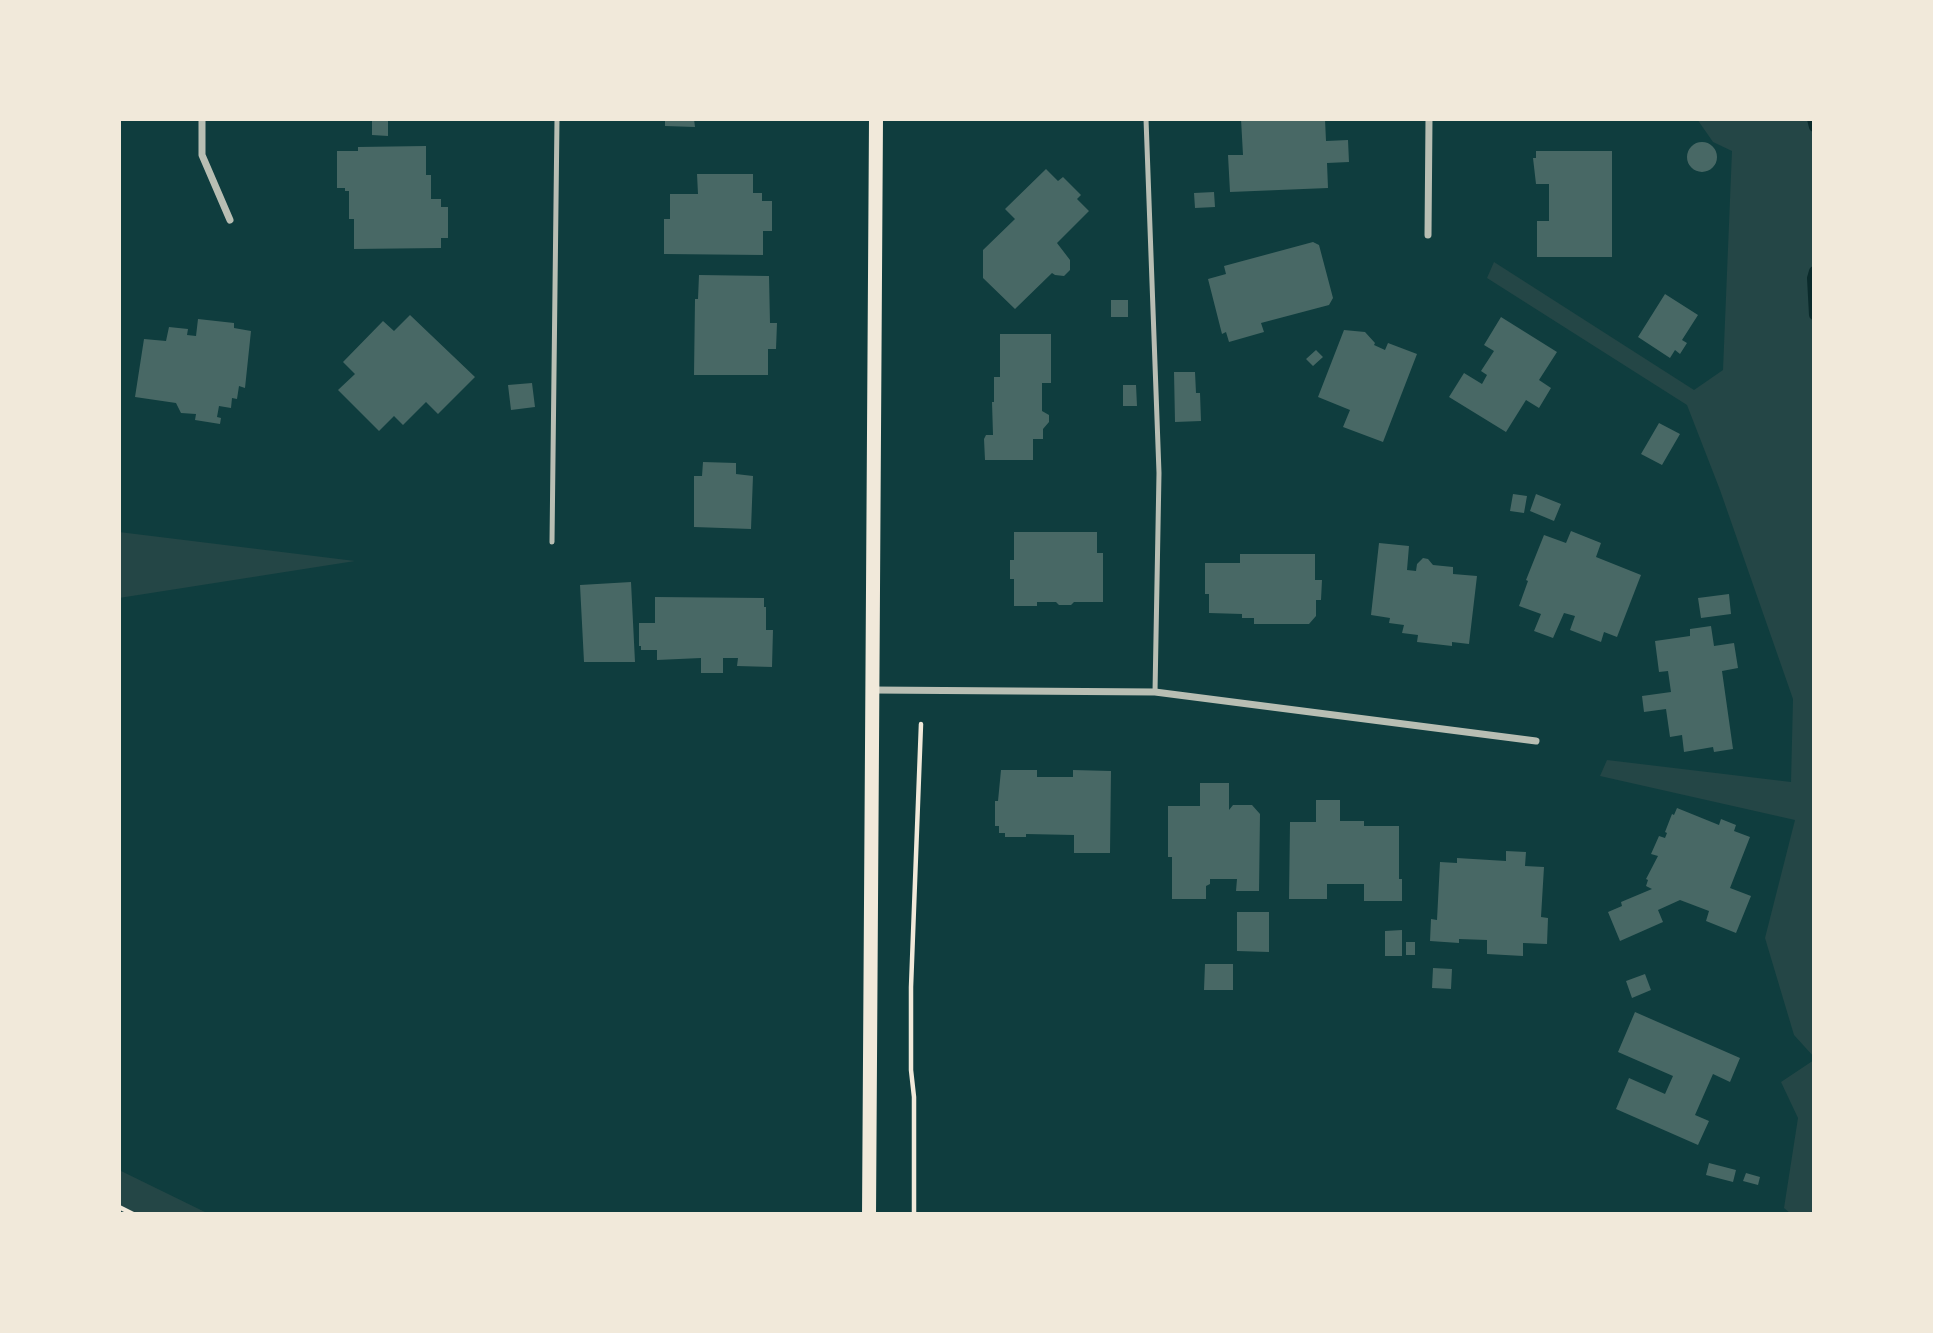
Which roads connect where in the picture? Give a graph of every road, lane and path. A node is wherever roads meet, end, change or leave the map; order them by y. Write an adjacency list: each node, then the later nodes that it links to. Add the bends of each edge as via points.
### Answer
1 (202, 119): 6 (street, via 202,155)
2 (557, 119): 8 (lane)
3 (876, 119): 9 (main road)
4 (1146, 119): 10 (lane, via 1159,473)
5 (1429, 119): 7 (street)
6 (230, 220)
7 (1427, 235)
8 (552, 542)
9 (873, 690): 10 (street); 15 (main road)
10 (1155, 692): 12 (street)
11 (921, 724): 16 (path, via 911,987)
12 (1535, 741)
13 (119, 1207): 14 (path)
14 (133, 1214)
15 (869, 1214)
16 (914, 1214)

